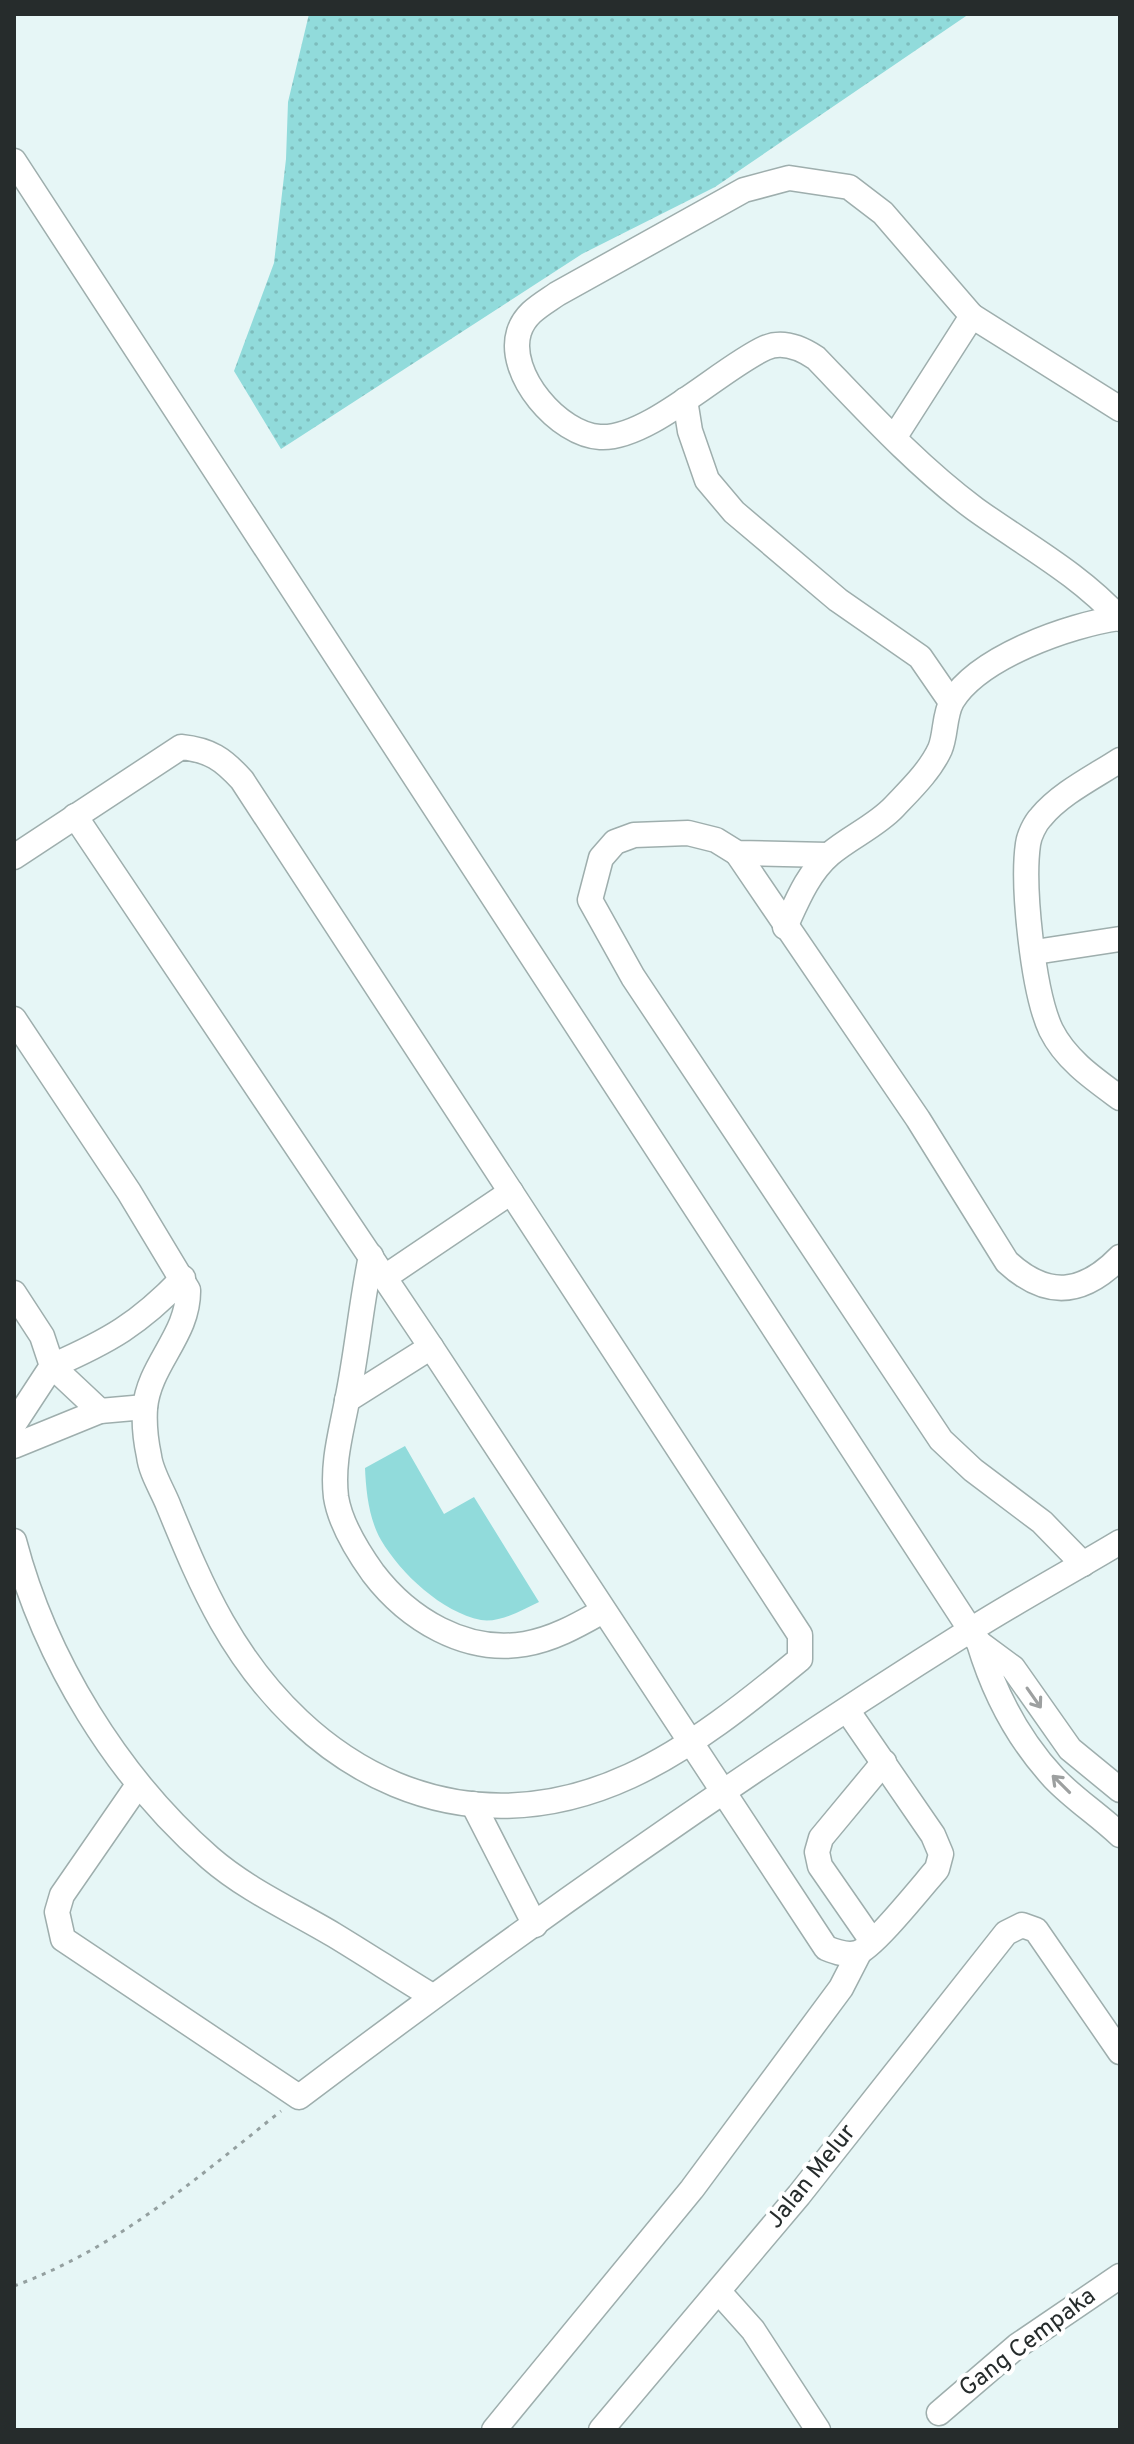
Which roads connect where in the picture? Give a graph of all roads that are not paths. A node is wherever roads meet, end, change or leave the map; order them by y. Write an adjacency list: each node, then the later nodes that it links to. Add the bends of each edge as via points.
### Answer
1 (14, 161): 35 (street)
2 (972, 316): 3 (street, via 883,213 849,187 789,178 744,190 557,294 530,312 519,333 517,353 527,385 573,428 600,437 653,419); 4 (street); 5 (street)
3 (685, 400): 5 (street, via 766,347 801,348); 7 (street, via 707,480 734,512 838,600 920,657)
4 (1120, 409)
5 (894, 438): 6 (street, via 976,510 1079,579)
6 (1119, 619): 7 (street, via 1075,627 1012,651)
7 (951, 702): 11 (street, via 940,748 925,772 891,810)
8 (1120, 760): 15 (street, via 1040,817 1028,841)
9 (75, 816): 12 (street); 18 (street, via 181,747 205,749 223,759 242,780); 19 (street)
10 (737, 853): 11 (street); 13 (street); 33 (street, via 716,840 688,833 634,835 615,842 601,858 590,900 633,977 941,1440 1042,1522)
11 (828, 855): 13 (street, via 802,887)
12 (14, 857)
13 (785, 927): 20 (street, via 926,1131 1007,1262 1023,1277 1049,1288 1075,1288 1105,1273)
14 (1120, 939): 15 (street)
15 (1035, 952): 17 (street, via 1051,1030 1073,1062)
16 (14, 1019): 22 (street)
17 (1120, 1098)
18 (511, 1192): 21 (street); 37 (street, via 800,1635 800,1659)
19 (371, 1256): 21 (street); 26 (street)
20 (1120, 1257)
21 (385, 1277): 24 (street)
22 (183, 1278): 25 (street, via 151,1312 110,1340); 27 (street, via 188,1309)
23 (14, 1293): 25 (street, via 42,1336)
24 (431, 1347): 26 (street); 34 (street)
25 (52, 1366): 28 (street); 29 (street)
26 (347, 1400): 34 (street, via 336,1447 336,1499 357,1552 393,1600 431,1627 482,1644 524,1644 565,1633)
27 (145, 1407): 28 (street); 42 (street, via 149,1460 183,1544 227,1631 267,1690 364,1772 414,1794)
28 (100, 1411): 30 (street)
29 (14, 1424)
30 (14, 1446)
31 (14, 1541): 39 (street, via 56,1652)
32 (1120, 1542): 33 (street)
33 (1083, 1564): 35 (street)
34 (603, 1611): 37 (street)
35 (975, 1636): 36 (street); 40 (street, one-way to 40, via 1013,1668 1070,1749); 43 (street, one-way to 35, via 1034,1754 992,1684)
36 (847, 1710): 38 (street); 41 (street)
37 (690, 1740): 41 (street); 42 (street, via 632,1775 583,1794)
38 (884, 1762): 45 (street, via 821,1838 817,1852); 45 (street, via 941,1854 937,1869)
39 (138, 1785): 46 (street, via 210,1858 253,1890); 46 (street, via 62,1895 57,1912 63,1939 299,2097)
40 (1120, 1790)
41 (726, 1791): 44 (street); 45 (street, via 826,1948 840,1954)
42 (473, 1804): 44 (street)
43 (1120, 1835)
44 (535, 1925): 46 (street)
45 (866, 1947): 51 (street, via 692,2189)
46 (432, 1996)
47 (1120, 2052): 49 (street, Jalan Melur, via 1036,1930 1022,1925 1006,1933)
48 (1120, 2276): 50 (street, Gang Cempaka, via 1017,2346)
49 (719, 2292): 52 (street, Jalan Melur); 53 (street, via 753,2330)
50 (939, 2413)
51 (494, 2430)
52 (601, 2430)
53 (818, 2430)

